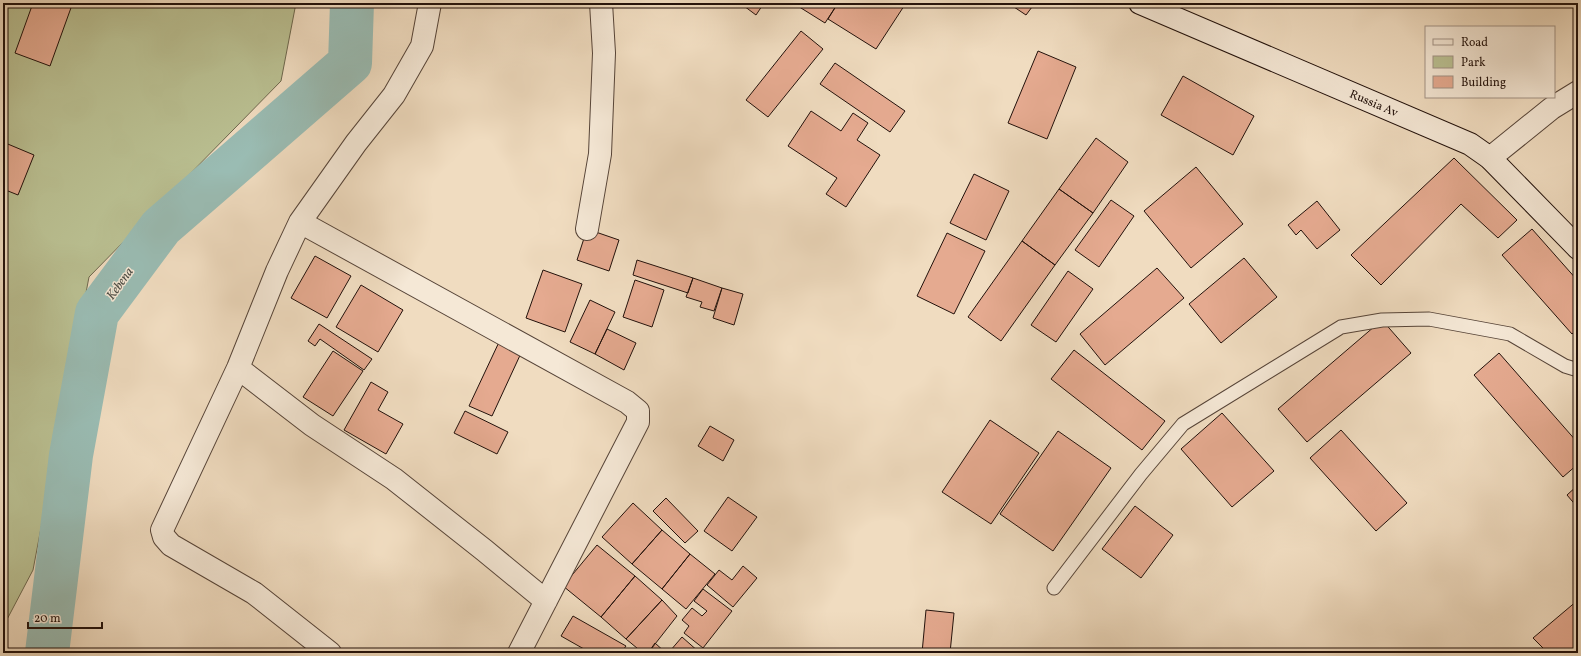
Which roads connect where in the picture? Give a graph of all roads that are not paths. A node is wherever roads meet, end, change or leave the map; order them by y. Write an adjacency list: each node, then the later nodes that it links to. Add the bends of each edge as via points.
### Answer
1 (430, 3): 6 (street, via 422,46 394,95)
2 (602, 3): 7 (street, via 604,53 600,154)
3 (1148, 5): 5 (street, Russia Av, via 1470,144)
4 (1578, 92): 5 (street, via 1552,108)
5 (1490, 158): 8 (street, Russia Av)
6 (300, 222): 9 (street, via 277,271); 12 (street, via 627,402 638,412 638,422)
7 (587, 230)
8 (1578, 248)
9 (238, 368): 12 (street, via 312,425 394,479); 13 (street, via 162,530 164,537 171,545 254,594)
10 (1578, 370): 11 (lane, via 1565,366 1510,334 1429,319 1382,320 1341,327 1183,424 1141,474)
11 (1054, 588)
12 (546, 602): 14 (street)
13 (330, 653)
14 (519, 653)

